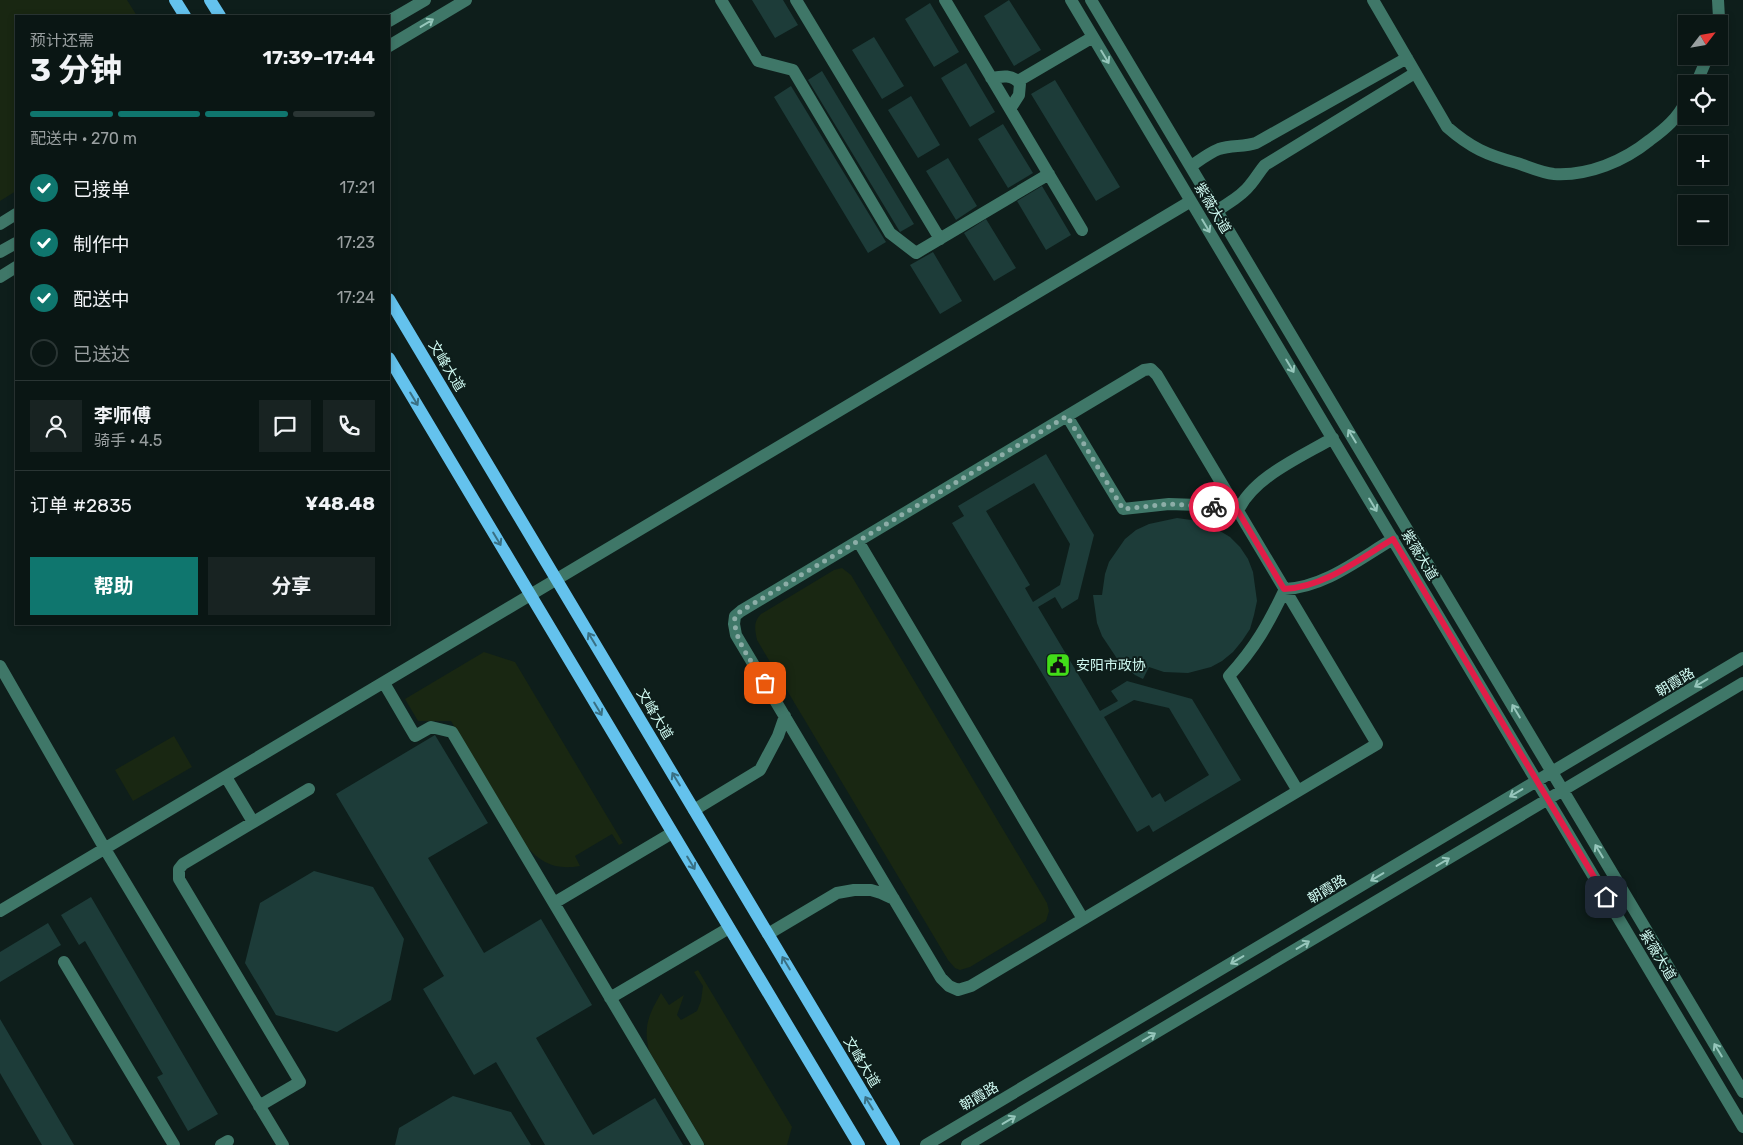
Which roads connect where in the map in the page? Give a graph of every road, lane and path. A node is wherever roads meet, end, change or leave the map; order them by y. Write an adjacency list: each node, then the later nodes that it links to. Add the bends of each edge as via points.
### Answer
1 (175, 0): 12 (main road)
2 (210, 0): 13 (main road)
3 (425, 0): 15 (street)
4 (466, 0): 17 (street, one-way to 4)
5 (721, 0): 31 (street, via 758,61 792,70 890,233 916,253)
6 (796, 0): 31 (street)
7 (945, 0): 20 (street)
8 (1071, 0): 16 (street, 紫薇大道)
9 (1091, 0): 24 (street, 紫薇大道)
10 (1373, 0): 18 (street)
11 (1718, 0): 14 (street)
12 (184, 15)
13 (219, 15)
14 (1719, 15)
15 (390, 21)
16 (1093, 36): 21 (street); 26 (street, 紫薇大道, one-way to 26)
17 (390, 45)
18 (1406, 58): 19 (street); 24 (street, via 1256,143 1221,149)
19 (1415, 74): 23 (street, via 1447,126 1464,142 1492,156 1554,174 1586,172 1609,164 1639,149 1670,125); 27 (street, via 1265,165 1250,186)
20 (991, 78): 21 (street, via 1006,76); 22 (street)
21 (1018, 81): 22 (street, via 1021,89)
22 (1010, 109): 25 (street)
23 (1678, 114)
24 (1191, 166): 27 (street, 紫薇大道)
25 (1049, 174): 30 (street); 31 (street)
26 (1191, 201): 39 (street, 紫薇大道, one-way to 39); 43 (street)
27 (1217, 211): 51 (street, 紫薇大道, one-way to 27)
28 (15, 215): 29 (street)
29 (0, 224)
30 (1082, 230)
31 (940, 239)
32 (15, 244): 33 (street)
33 (0, 252)
34 (15, 268): 35 (street)
35 (0, 277)
36 (390, 301): 43 (main road, 文峰大道)
37 (390, 360): 45 (main road, one-way to 45)
38 (1067, 416): 40 (street, via 1123,509 1169,504); 40 (street, via 1144,370 1151,369); 42 (street)
39 (1333, 438): 40 (street, via 1261,481); 41 (street, 紫薇大道, one-way to 41)
40 (1238, 511): 44 (street)
41 (1393, 539): 44 (street, via 1326,579); 53 (street, 紫薇大道)
42 (858, 541): 50 (street, via 735,616 736,635); 65 (street)
43 (557, 580): 45 (street); 58 (main road, 文峰大道, one-way to 43)
44 (1284, 589): 56 (street, via 1267,626 1229,676); 56 (street, via 1377,744)
45 (531, 595): 48 (street); 60 (main road, one-way to 60)
46 (1743, 658): 51 (street, 朝霞路, one-way to 51)
47 (0, 666): 61 (street)
48 (384, 683): 52 (street); 63 (street, via 415,736 431,727 452,732)
49 (1743, 683): 55 (street)
50 (785, 716): 58 (street, via 760,770); 62 (street)
51 (1552, 772): 53 (street, 朝霞路); 55 (street, 紫薇大道)
52 (226, 777): 59 (street); 61 (street)
53 (1537, 781): 57 (street, 紫薇大道); 78 (street, 朝霞路, one-way to 78)
54 (309, 789): 59 (street)
55 (1563, 790): 57 (street); 70 (street, 紫薇大道, one-way to 55)
56 (1298, 791): 65 (street)
57 (1548, 799): 72 (street, 紫薇大道); 79 (street, one-way to 57)
58 (694, 810): 67 (main road, 文峰大道)
59 (253, 822): 71 (street, via 183,864 179,869 179,879 300,1082)
60 (672, 833): 63 (street); 66 (main road, one-way to 66)
61 (105, 849): 64 (street); 71 (street)
62 (894, 899): 65 (street, via 941,978 958,990 971,986); 67 (street, via 871,890 837,893)
63 (554, 903): 69 (street)
64 (0, 912)
65 (1084, 919)
66 (729, 928): 69 (street); 76 (main road)
67 (768, 934): 77 (main road, 文峰大道, one-way to 67)
68 (64, 962): 73 (street)
69 (610, 998): 75 (street)
70 (1743, 1092)
71 (260, 1106): 74 (street)
72 (1743, 1126)
73 (174, 1145)
74 (283, 1145)
75 (698, 1145)
76 (859, 1145)
77 (894, 1145)
78 (926, 1145)
79 (967, 1145)

